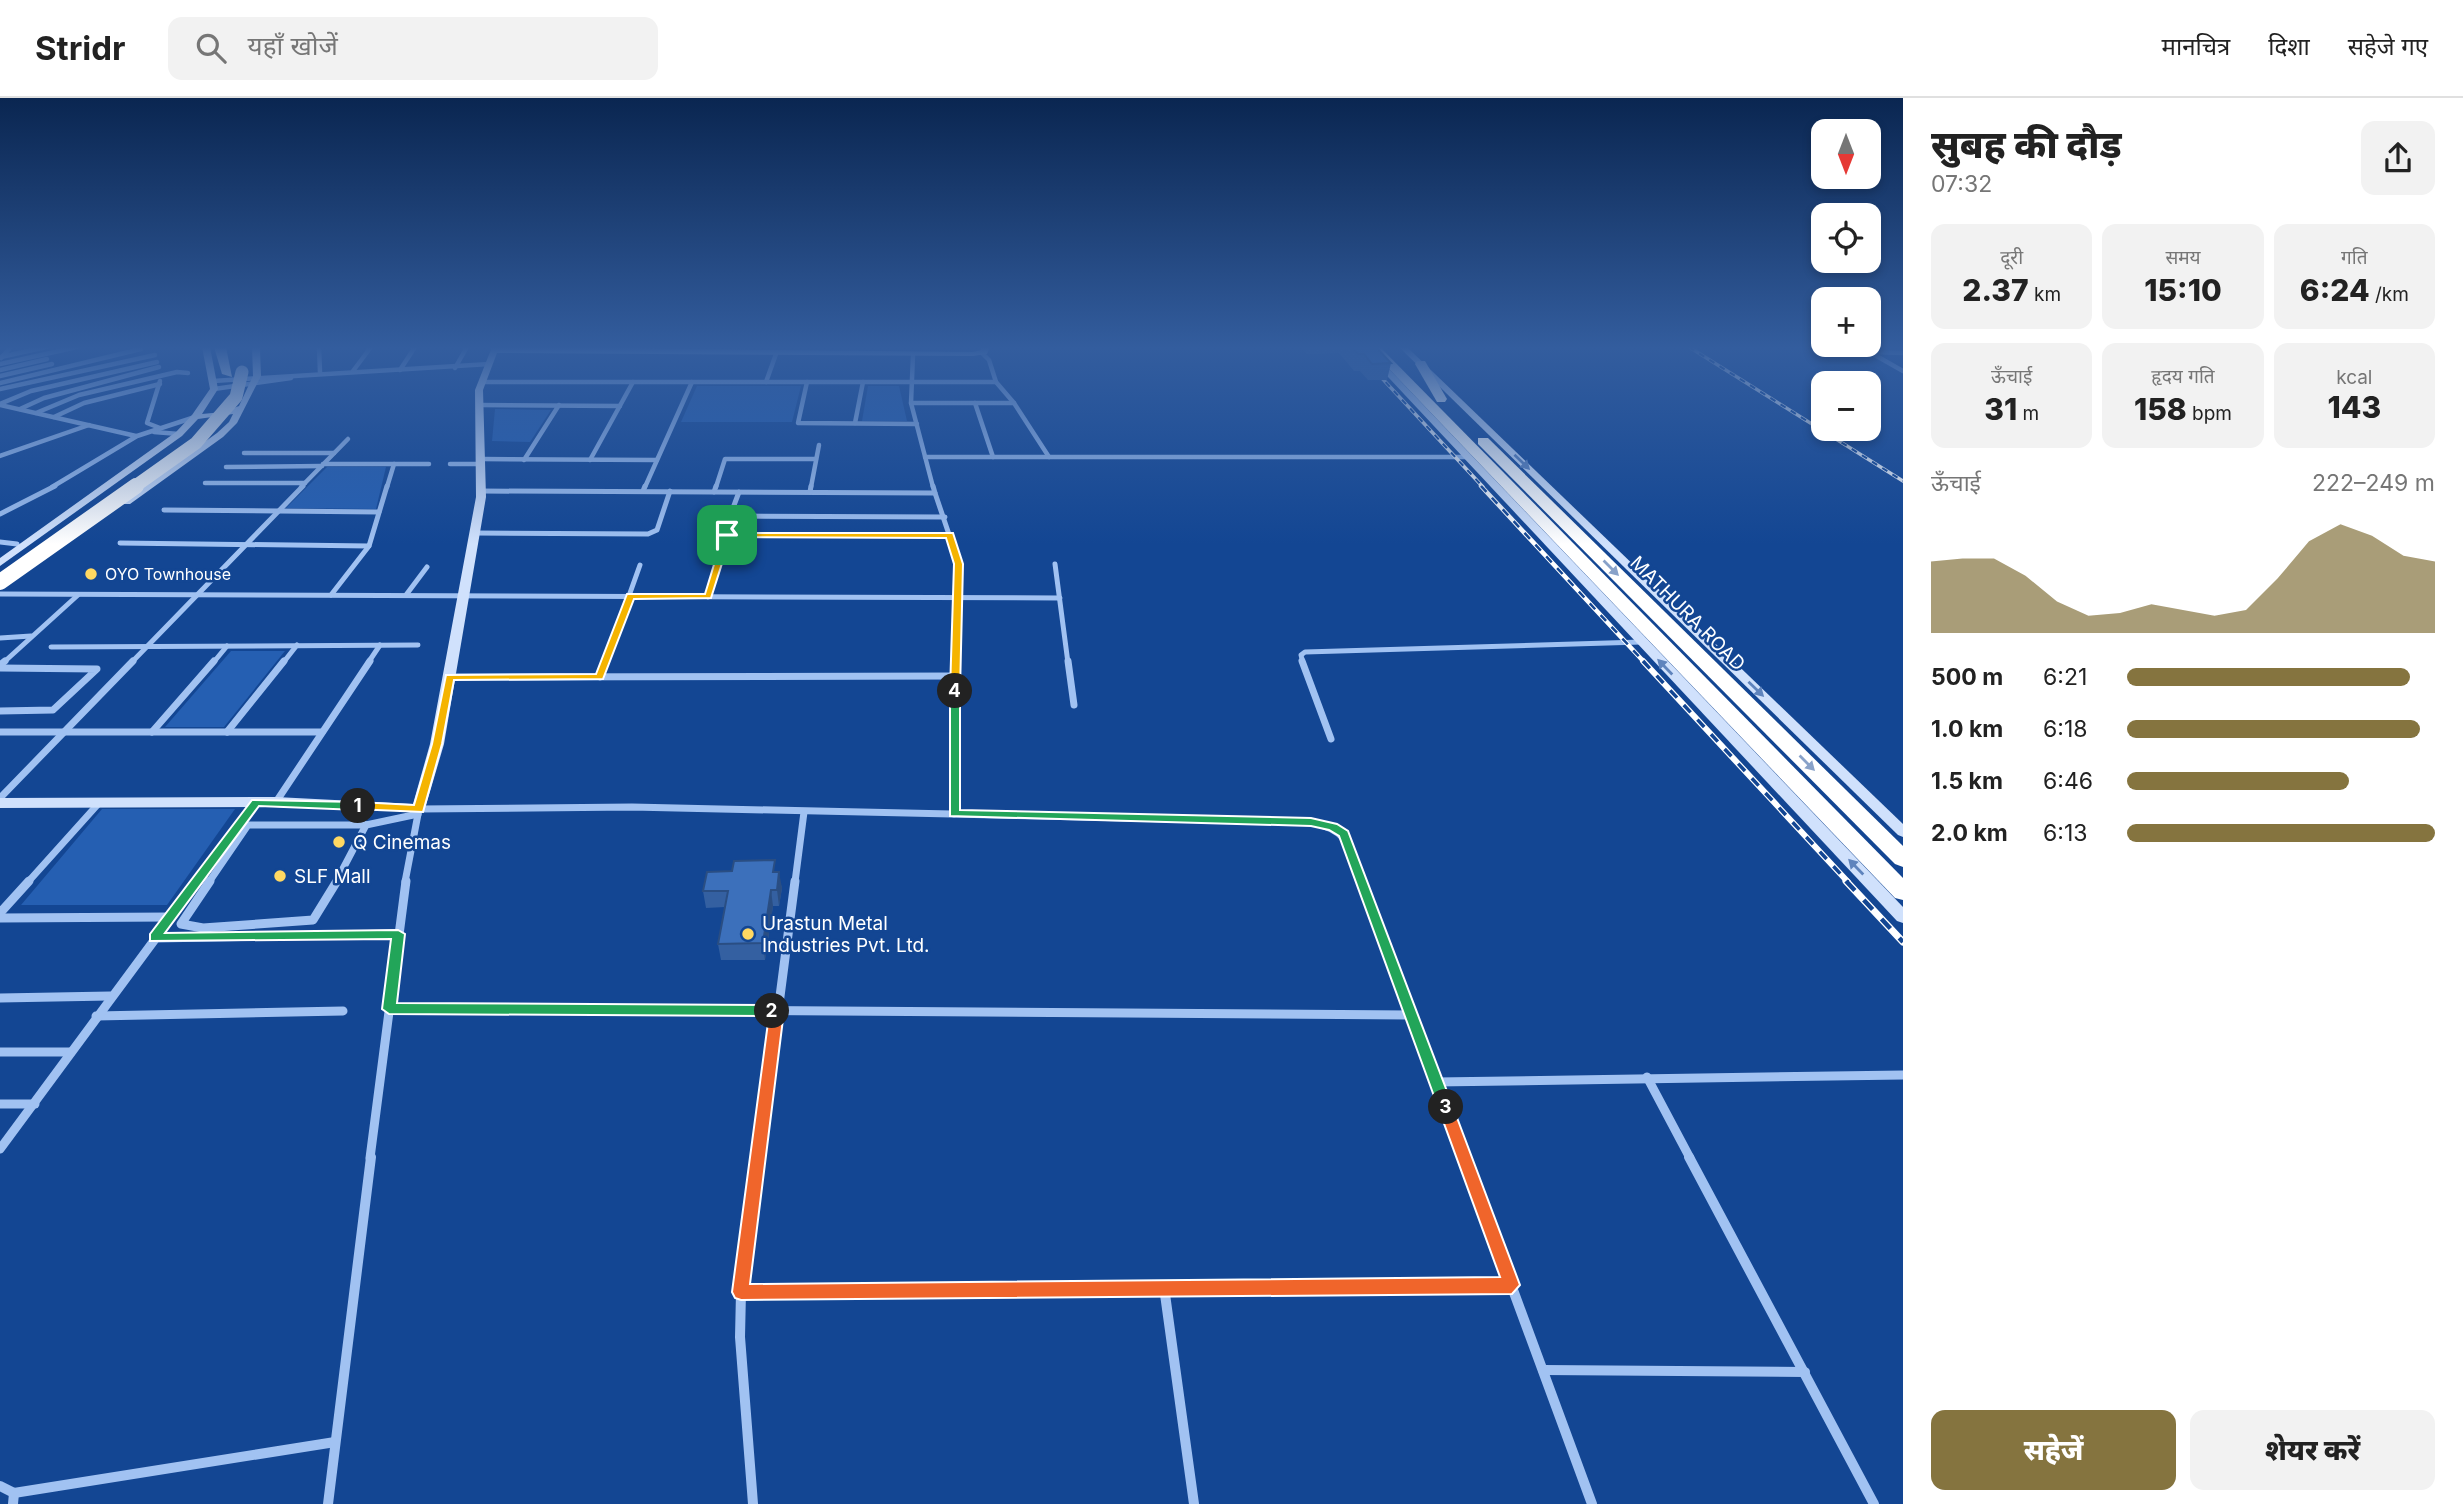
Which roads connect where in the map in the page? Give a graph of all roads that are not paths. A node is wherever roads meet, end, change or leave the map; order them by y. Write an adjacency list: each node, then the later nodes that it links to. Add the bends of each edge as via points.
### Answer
1 (36, 413): 22 (street)
2 (63, 413): 22 (street)
3 (150, 413): 27 (street, via 147,423)
4 (198, 413): 23 (street)
5 (209, 413): 79 (highway, via 176,446)
6 (222, 413): 80 (highway, bridge, via 196,443)
7 (227, 413): 23 (street)
8 (238, 413): 81 (street, via 220,435)
9 (480, 413): 44 (street)
10 (554, 413): 41 (street)
11 (616, 413): 42 (street)
12 (678, 413): 43 (street)
13 (800, 413): 24 (street, via 797,423)
14 (857, 413): 24 (street)
15 (914, 413): 25 (street)
16 (978, 413): 37 (street)
17 (1020, 413): 38 (street)
18 (1427, 413): 39 (street)
19 (1437, 413): 77 (highway)
20 (1455, 413): 122 (highway, MATHURA ROAD, one-way to 122)
21 (1471, 413): 121 (street, one-way to 121)
22 (54, 417): 26 (street)
23 (195, 417): 27 (street); 29 (street)
24 (855, 423): 25 (street)
25 (917, 424): 36 (street)
26 (90, 425): 30 (street); 35 (street)
27 (161, 429): 28 (street)
28 (149, 432): 29 (street); 30 (street)
29 (179, 434): 74 (street)
30 (137, 436): 62 (street, via 73,477)
31 (348, 439): 34 (street)
32 (818, 446): 40 (street)
33 (244, 453): 34 (street)
34 (334, 453): 48 (street)
35 (0, 456)
36 (925, 457): 37 (street); 58 (street)
37 (993, 457): 38 (street)
38 (1049, 457): 39 (street)
39 (1469, 457): 63 (street)
40 (816, 459): 55 (street, via 725,459); 57 (street)
41 (524, 460): 42 (street); 44 (street)
42 (590, 460): 43 (street)
43 (657, 460): 53 (street)
44 (482, 462): 47 (street); 52 (street)
45 (394, 464): 46 (street); 48 (street); 61 (street)
46 (429, 464)
47 (450, 464)
48 (323, 465): 49 (street); 51 (street)
49 (226, 467)
50 (205, 483): 51 (street)
51 (305, 483): 60 (street)
52 (481, 491): 53 (street); 66 (street)
53 (643, 491): 54 (street)
54 (670, 491): 55 (street); 66 (street, via 657,530 648,534)
55 (714, 492): 56 (street)
56 (739, 492): 57 (street); 64 (street)
57 (810, 492): 58 (street)
58 (935, 493): 65 (street)
59 (164, 510): 60 (street)
60 (277, 511): 61 (street); 72 (street)
61 (379, 512): 73 (street)
62 (0, 513)
63 (1522, 514): 77 (highway); 93 (street)
64 (729, 516): 65 (street); 67 (street)
65 (945, 517): 68 (street)
66 (475, 533): 86 (street)
67 (727, 535): 68 (street); 88 (street)
68 (950, 535): 89 (street, via 959,564)
69 (0, 542): 71 (street)
70 (120, 543): 72 (street)
71 (17, 544)
72 (245, 544): 73 (street); 82 (street)
73 (369, 546): 84 (street)
74 (0, 563)
75 (1055, 564): 90 (street)
76 (640, 565): 87 (street)
77 (1583, 565): 123 (highway, MATHURA ROAD)
78 (427, 567): 85 (street)
79 (0, 569)
80 (0, 582)
81 (0, 592): 83 (street)
82 (196, 594): 83 (street); 84 (street); 97 (street)
83 (78, 595): 91 (street)
84 (331, 595): 85 (street)
85 (406, 596): 86 (street)
86 (464, 596): 87 (street); 102 (street)
87 (630, 596): 88 (street); 103 (street)
88 (708, 597): 89 (street)
89 (958, 598): 90 (street); 101 (street)
90 (1060, 598): 104 (street)
91 (32, 636): 92 (street); 100 (street)
92 (0, 638)
93 (1641, 642): 111 (street, via 1305,652 1303,663); 125 (street, one-way to 93)
94 (297, 645): 95 (street); 98 (street); 109 (street)
95 (380, 645): 96 (street); 110 (street)
96 (418, 645)
97 (146, 646): 98 (street); 99 (street); 107 (street)
98 (227, 646): 108 (street)
99 (51, 647)
100 (0, 667): 105 (street, via 97,669 53,710)
101 (955, 676): 103 (street); 119 (street)
102 (449, 677): 103 (street); 117 (street)
103 (600, 677)
104 (1074, 705)
105 (0, 711)
106 (0, 732): 107 (street)
107 (61, 732): 108 (street); 112 (street)
108 (152, 732): 109 (street)
109 (228, 732): 110 (street)
110 (322, 732): 114 (street)
111 (1331, 739)
112 (0, 798)
113 (256, 802): 114 (street); 116 (street); 126 (street)
114 (276, 802): 117 (street)
115 (0, 803): 116 (street)
116 (99, 803): 124 (street)
117 (418, 812): 118 (street, via 632,807); 120 (street); 127 (street)
118 (804, 812): 119 (street); 133 (street)
119 (954, 814): 134 (street, via 1311,822 1333,827 1347,839)
120 (366, 825): 120 (street, via 248,825 181,924 203,928 313,920)
121 (1903, 832)
122 (1903, 859)
123 (1903, 892)
124 (0, 915): 126 (street)
125 (1903, 917)
126 (170, 918): 128 (street)
127 (398, 934): 128 (street); 131 (street)
128 (155, 938): 129 (street)
129 (110, 996): 130 (street); 135 (street)
130 (0, 998)
131 (389, 1009): 133 (street); 149 (street)
132 (343, 1011): 135 (street)
133 (777, 1011): 134 (street); 146 (street)
134 (1410, 1015): 140 (street)
135 (96, 1016): 137 (street)
136 (0, 1052): 137 (street)
137 (71, 1052): 142 (street)
138 (1903, 1075): 139 (street)
139 (1647, 1077): 140 (street); 148 (street)
140 (1436, 1082): 144 (street)
141 (0, 1104): 142 (street)
142 (35, 1104): 143 (street)
143 (0, 1149)
144 (1512, 1285): 145 (street); 147 (street)
145 (1164, 1286): 146 (street); 154 (street)
146 (741, 1292): 153 (street, via 740,1337)
147 (1543, 1370): 148 (street); 155 (street)
148 (1805, 1372): 156 (street)
149 (335, 1442): 151 (street); 152 (street)
150 (0, 1486): 151 (street)
151 (13, 1498)
152 (328, 1504)
153 (753, 1504)
154 (1194, 1504)
155 (1592, 1504)
156 (1874, 1504)

